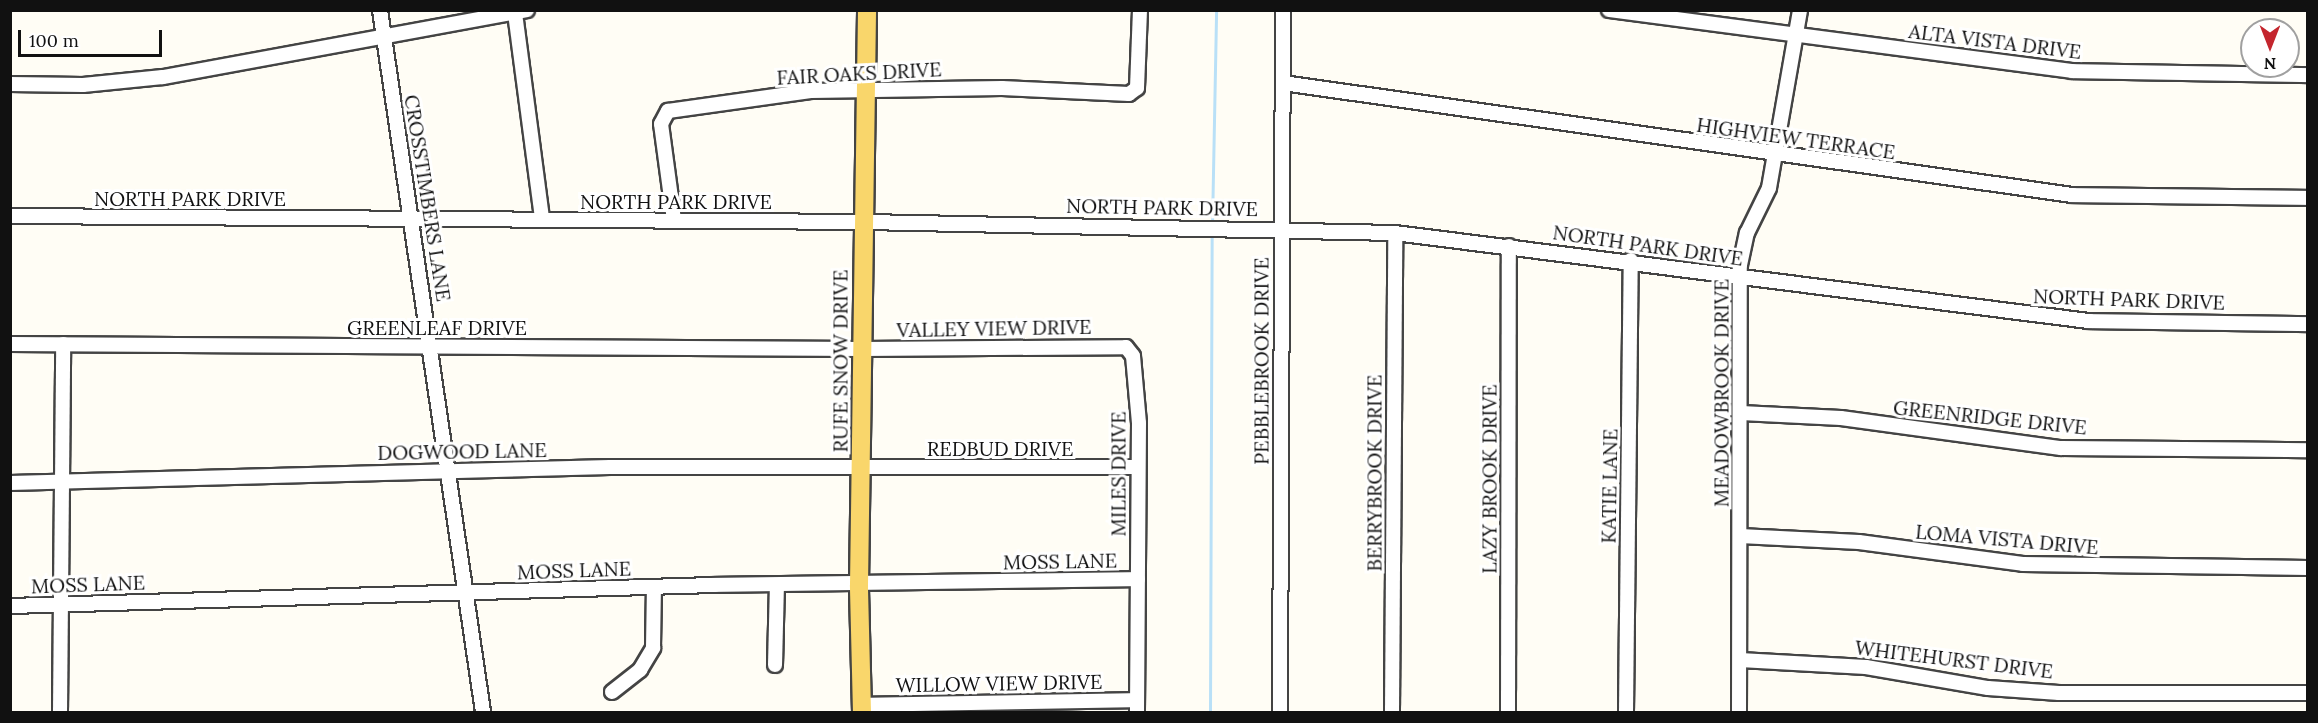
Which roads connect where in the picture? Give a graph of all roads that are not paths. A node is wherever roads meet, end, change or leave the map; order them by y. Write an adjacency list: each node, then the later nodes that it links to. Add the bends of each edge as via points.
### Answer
1 (380, 10): 9 (street, CROSSTIMBERS LANE)
2 (867, 10): 13 (main road, RUFE SNOW DRIVE)
3 (1140, 10): 13 (street, FAIR OAKS DRIVE, via 1137,88 1129,94 1002,88)
4 (1283, 10): 11 (street, PEBBLEBROOK DRIVE)
5 (1609, 10): 8 (street, ALTA VISTA DRIVE)
6 (1800, 10): 8 (street, MEADOWBROOK DRIVE)
7 (521, 12): 9 (street); 18 (street)
8 (1796, 35): 10 (street, ALTA VISTA DRIVE, via 2072,71); 14 (street, MEADOWBROOK DRIVE)
9 (384, 36): 12 (street, via 163,77 83,85); 17 (street, CROSSTIMBERS LANE)
10 (2307, 75)
11 (1283, 83): 14 (street, HIGHVIEW TERRACE); 21 (street, PEBBLEBROOK DRIVE)
12 (10, 84)
13 (866, 90): 19 (street, FAIR OAKS DRIVE, via 811,91 668,111 661,124); 20 (main road, RUFE SNOW DRIVE)
14 (1775, 156): 15 (street, HIGHVIEW TERRACE, via 2072,195); 25 (street, MEADOWBROOK DRIVE, via 1769,188 1744,243)
15 (2307, 198)
16 (10, 216): 17 (street, NORTH PARK DRIVE)
17 (413, 219): 18 (street, NORTH PARK DRIVE); 29 (street, CROSSTIMBERS LANE)
18 (542, 219): 19 (street, NORTH PARK DRIVE)
19 (675, 220): 20 (street, NORTH PARK DRIVE)
20 (865, 222): 21 (street, NORTH PARK DRIVE); 31 (main road, RUFE SNOW DRIVE)
21 (1282, 230): 22 (street, NORTH PARK DRIVE); 56 (street, PEBBLEBROOK DRIVE)
22 (1395, 233): 23 (street, NORTH PARK DRIVE); 57 (street, BERRYBROOK DRIVE)
23 (1509, 246): 24 (street, NORTH PARK DRIVE); 58 (street, LAZY BROOK DRIVE)
24 (1630, 260): 25 (street, NORTH PARK DRIVE); 59 (street, KATIE LANE)
25 (1740, 277): 26 (street, NORTH PARK DRIVE, via 2089,321); 32 (street, MEADOWBROOK DRIVE)
26 (2307, 324)
27 (10, 344): 28 (street, GREENLEAF DRIVE)
28 (63, 344): 29 (street, GREENLEAF DRIVE); 37 (street)
29 (431, 346): 31 (street, GREENLEAF DRIVE); 36 (street, CROSSTIMBERS LANE)
30 (1126, 347): 31 (street, VALLEY VIEW DRIVE); 35 (street, MILES DRIVE, via 1135,367)
31 (862, 349): 34 (main road, RUFE SNOW DRIVE)
32 (1741, 413): 33 (street, GREENRIDGE DRIVE, via 1841,418 2061,448); 39 (street, MEADOWBROOK DRIVE)
33 (2307, 450)
34 (862, 468): 35 (street, REDBUD DRIVE); 36 (street, DOGWOOD LANE); 43 (main road, RUFE SNOW DRIVE)
35 (1138, 468): 41 (street, MILES DRIVE)
36 (449, 471): 37 (street, DOGWOOD LANE); 45 (street, CROSSTIMBERS LANE)
37 (62, 481): 38 (street, DOGWOOD LANE); 46 (street)
38 (10, 483)
39 (1740, 536): 40 (street, LOMA VISTA DRIVE, via 1847,540 2023,564); 48 (street, MEADOWBROOK DRIVE)
40 (2307, 568)
41 (1138, 579): 43 (street, MOSS LANE); 52 (street, MILES DRIVE)
42 (777, 585): 43 (street, MOSS LANE); 44 (street, MOSS LANE); 49 (street)
43 (859, 585): 53 (main road, RUFE SNOW DRIVE)
44 (654, 587): 45 (street, MOSS LANE); 50 (street, via 653,648 640,670)
45 (466, 593): 46 (street, MOSS LANE); 55 (street, CROSSTIMBERS LANE)
46 (62, 604): 47 (street, MOSS LANE); 54 (street)
47 (10, 606)
48 (1740, 660): 51 (street, WHITEHURST DRIVE, via 1866,667 1988,688 2059,693); 60 (street, MEADOWBROOK DRIVE)
49 (775, 665)
50 (612, 692)
51 (2307, 693)
52 (1137, 706): 53 (street, WILLOW VIEW DRIVE)
53 (862, 709)
54 (60, 712)
55 (483, 712)
56 (1280, 712)
57 (1392, 712)
58 (1508, 712)
59 (1626, 712)
60 (1739, 712)

